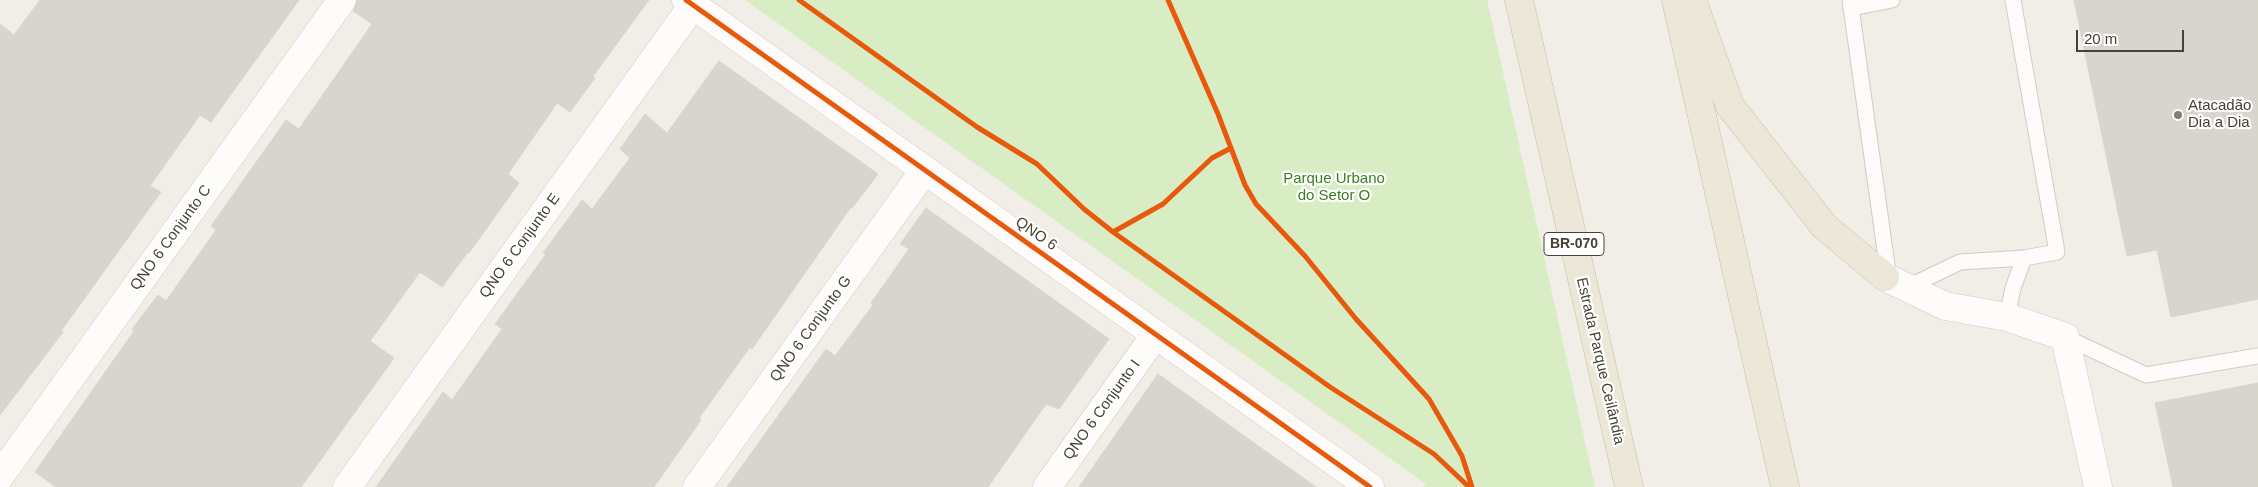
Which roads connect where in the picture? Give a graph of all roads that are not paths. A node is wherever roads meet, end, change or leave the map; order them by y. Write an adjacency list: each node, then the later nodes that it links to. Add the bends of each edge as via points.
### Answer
1 (342, 0): 16 (street, QNO 6 Conjunto C)
2 (1519, 0): 21 (highway, Estrada Parque Ceilândia / BR-070)
3 (1676, 0): 22 (highway)
4 (1692, 0): 11 (highway, via 1730,106 1824,226)
5 (1892, 0): 8 (lane)
6 (2013, 0): 10 (lane, via 2057,252)
7 (690, 2): 9 (street, QNO 6); 17 (street, QNO 6 Conjunto E)
8 (1851, 4): 11 (lane, via 1887,265)
9 (924, 171): 13 (street, QNO 6); 18 (street, QNO 6 Conjunto G)
10 (2024, 258): 11 (lane, via 1960,262); 12 (lane)
11 (1896, 282): 12 (street, via 1944,306)
12 (2007, 317): 14 (street)
13 (1156, 334): 19 (street, QNO 6 Conjunto I); 20 (street, QNO 6)
14 (2066, 337): 15 (lane, via 2146,375); 23 (street)
15 (2258, 356)
16 (0, 476)
17 (347, 487)
18 (697, 487)
19 (1047, 487)
20 (1370, 487)
21 (1629, 487)
22 (1786, 487)
23 (2098, 487)

